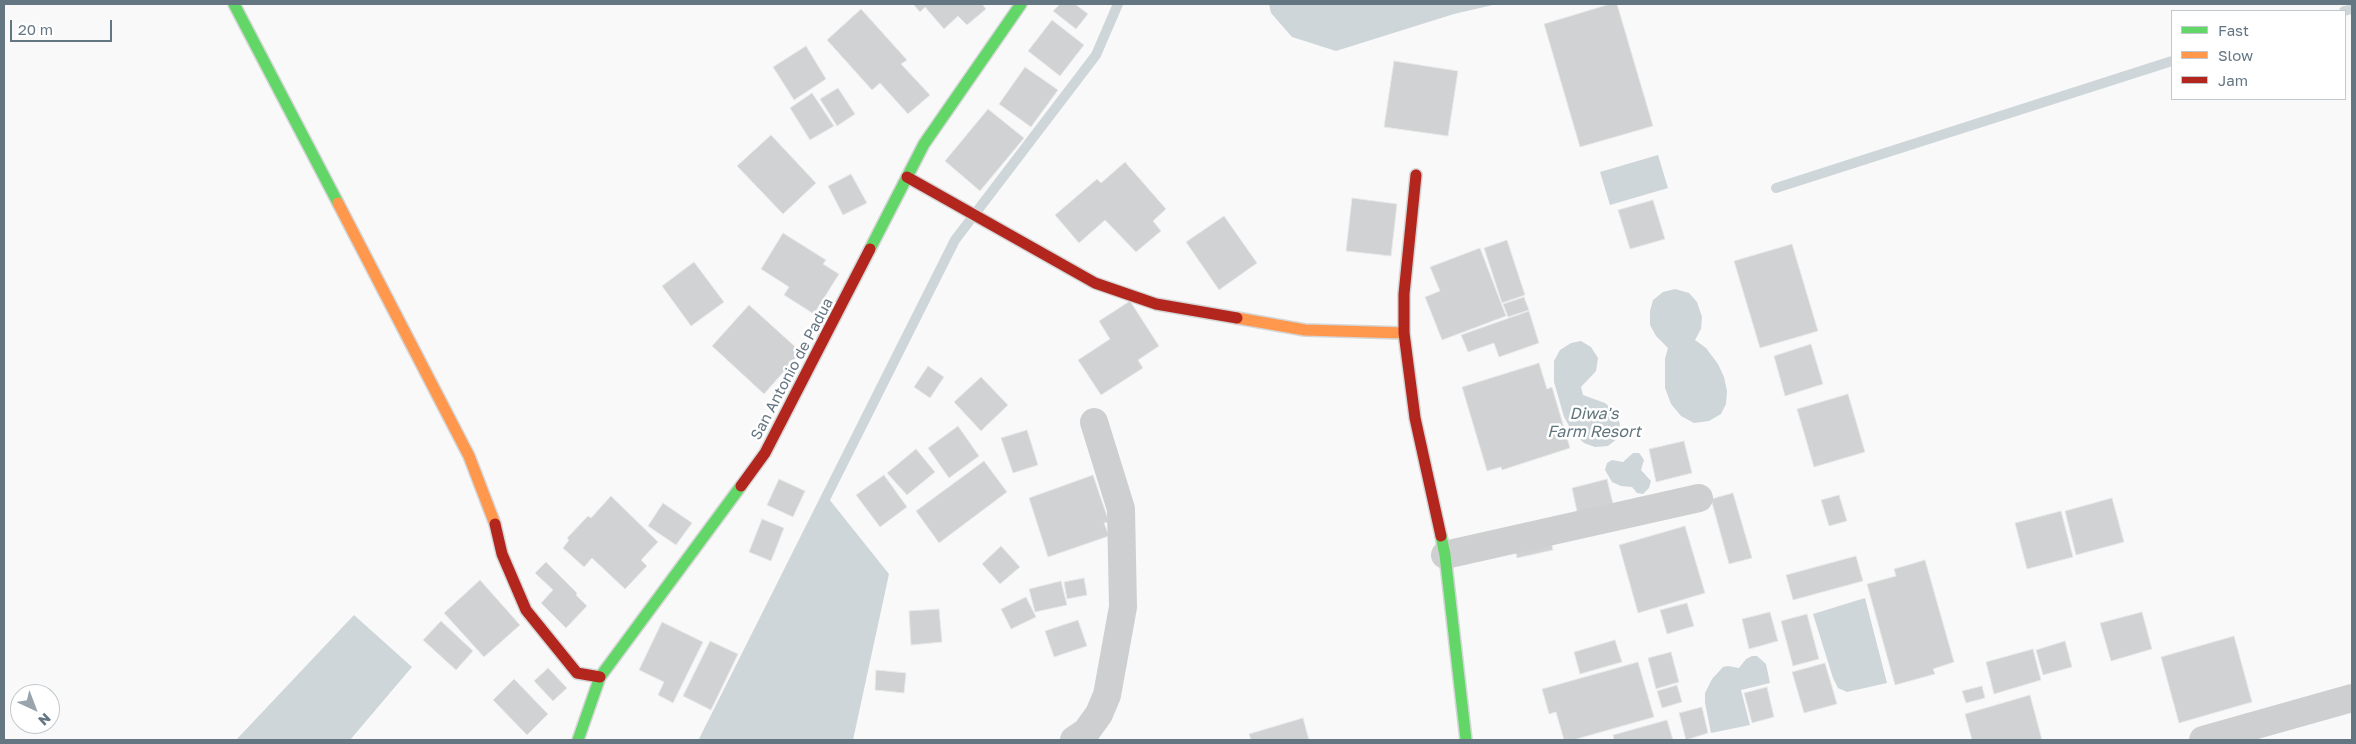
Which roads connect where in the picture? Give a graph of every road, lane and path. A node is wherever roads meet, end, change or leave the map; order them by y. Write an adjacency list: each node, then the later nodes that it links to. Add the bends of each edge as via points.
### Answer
1 (234, 4): 9 (street, via 469,456 498,532 502,554 526,610 577,672)
2 (1021, 4): 4 (street, San Antonio de Padua, via 924,144)
3 (1416, 175): 5 (street, via 1404,294)
4 (907, 177): 5 (street, via 1095,283 1156,304 1305,330); 9 (street, San Antonio de Padua, via 765,453)
5 (1404, 333): 8 (street, via 1415,418)
6 (1094, 422): 12 (street, via 1121,509 1123,608 1107,695 1086,732)
7 (1699, 498): 8 (street)
8 (1445, 555): 13 (street)
9 (600, 677): 11 (street, San Antonio de Padua)
10 (2352, 698): 14 (street)
11 (578, 740)
12 (1074, 740)
13 (1466, 740)
14 (2203, 740)

